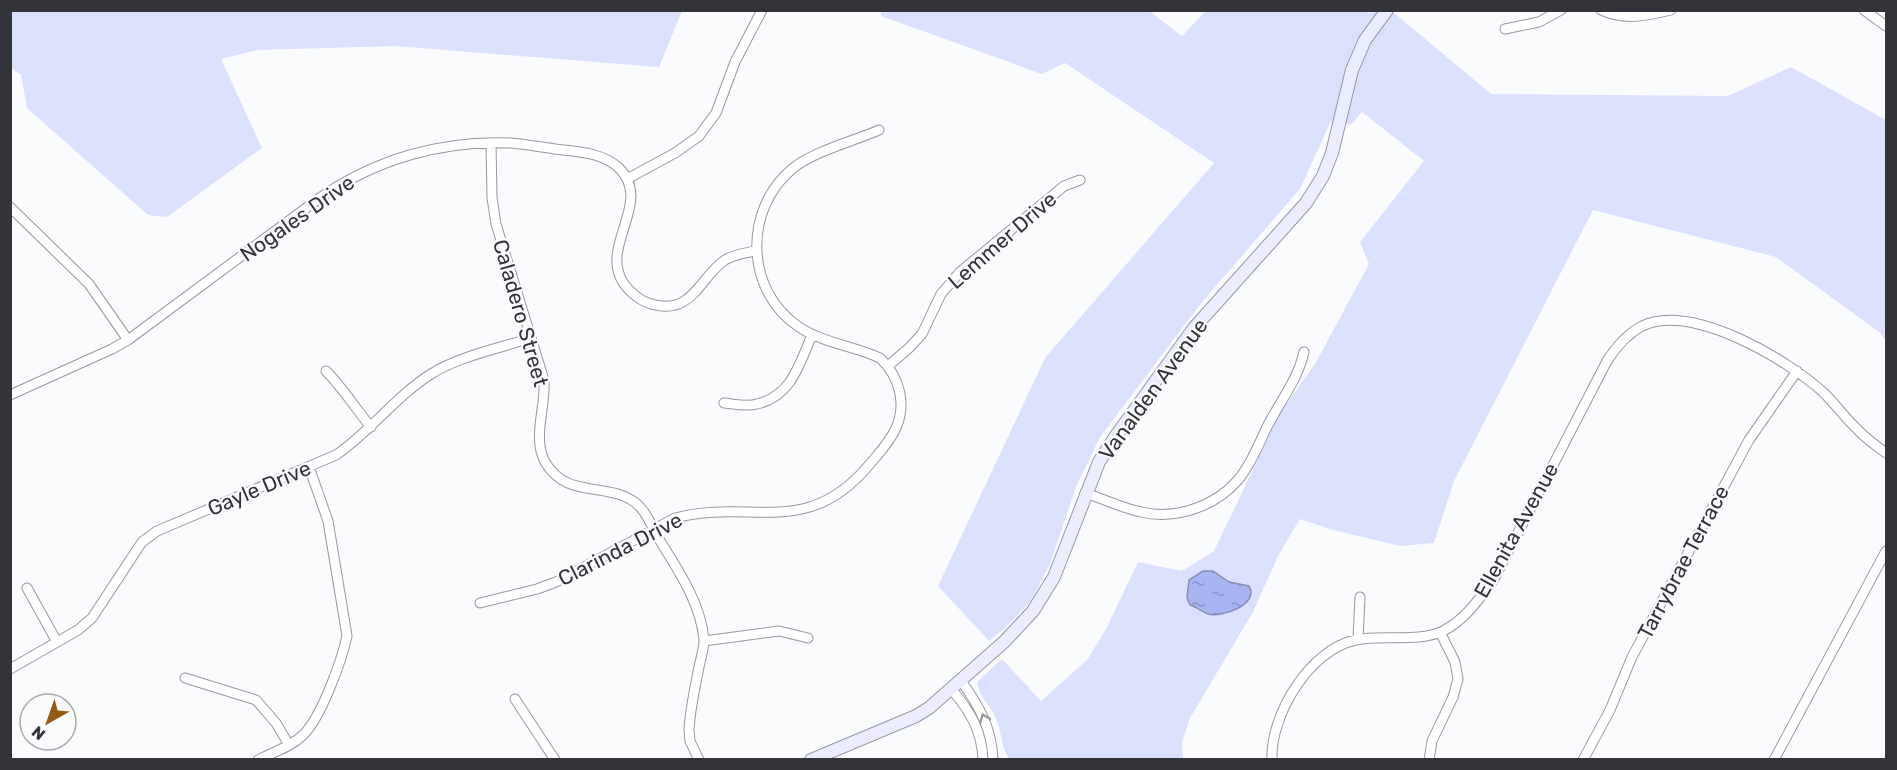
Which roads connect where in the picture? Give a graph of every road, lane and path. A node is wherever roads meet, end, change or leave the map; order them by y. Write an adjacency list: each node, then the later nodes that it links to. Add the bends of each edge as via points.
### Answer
1 (762, 10): 11 (street, via 735,62 716,113 699,136)
2 (1387, 10): 27 (main road, Vanalden Avenue, via 1365,40 1352,70 1323,176 1306,203 1194,328 1104,453)
3 (1561, 10): 8 (street, via 1539,22)
4 (1601, 10): 5 (street, via 1614,16 1641,18)
5 (1671, 10)
6 (1864, 10): 7 (street)
7 (1887, 26)
8 (1505, 29)
9 (879, 130): 14 (street, via 792,168 763,208 757,226)
10 (492, 143): 11 (street, Nogales Drive, via 591,153 613,164); 16 (street, Caladero Street, via 496,224); 17 (street, Nogales Drive, via 415,153 351,178)
11 (627, 179): 14 (street, via 631,201 616,265 621,279 638,298 663,306 688,299 724,261)
12 (1080, 180): 19 (street, Lemmer Drive, via 1064,186 960,272 942,294 922,334)
13 (10, 207): 17 (street, via 89,284)
14 (756, 251): 15 (street, via 763,285 779,309)
15 (812, 335): 19 (street, via 868,353); 23 (street, via 782,393 756,405)
16 (531, 338): 24 (street, Gayle Drive, via 444,366 417,383); 28 (street, Caladero Street, via 544,380 539,435 545,462 568,484 618,494 634,502)
17 (128, 340): 22 (street, Nogales Drive)
18 (1304, 352): 27 (street, via 1298,374 1247,466 1225,493 1201,507 1160,515)
19 (888, 366): 28 (street, Clarinda Drive, via 901,399 900,420 892,437 850,485 809,508 692,514)
20 (326, 371): 24 (street)
21 (1797, 371): 25 (street, via 1824,393 1858,431); 33 (street, Ellenita Avenue, via 1752,344 1688,322 1665,321 1643,326 1630,335 1607,361 1494,579 1457,622); 51 (street, Tarrybrae Terrace, via 1749,440 1632,657 1610,710)
22 (10, 396)
23 (724, 403)
24 (371, 427): 26 (street, Gayle Drive, via 336,455)
25 (1887, 453)
26 (309, 467): 37 (street, Gayle Drive, via 157,531 142,542 92,618); 42 (street, via 328,521 347,636 343,655 315,720)
27 (1085, 493): 40 (main road, Vanalden Avenue, via 1054,577 1033,610)
28 (653, 529): 32 (street, Clarinda Drive, via 537,589); 36 (street, Caladero Street, via 699,613)
29 (1887, 551): 52 (street)
30 (27, 588): 37 (street)
31 (1360, 597): 35 (street)
32 (480, 603)
33 (1440, 632): 35 (street, Ellenita Avenue); 50 (street, via 1455,662 1458,679 1432,741)
34 (808, 638): 36 (street, via 779,631)
35 (1358, 639): 49 (street, Ellenita Avenue, via 1313,664 1297,685 1277,724)
36 (704, 641): 45 (street, Caladero Street, via 689,730)
37 (57, 642): 38 (street, Gayle Drive)
38 (10, 669)
39 (184, 678): 42 (street, via 256,700)
40 (956, 686): 46 (main road, Vanalden Avenue, via 916,716); 47 (street, via 978,728); 48 (street, one-way to 40, via 983,713)
41 (515, 699): 44 (street)
42 (289, 745): 43 (street)
43 (258, 759)
44 (555, 759)
45 (699, 759)
46 (811, 759)
47 (983, 759)
48 (993, 759)
49 (1272, 759)
50 (1429, 759)
51 (1583, 759)
52 (1774, 759)

